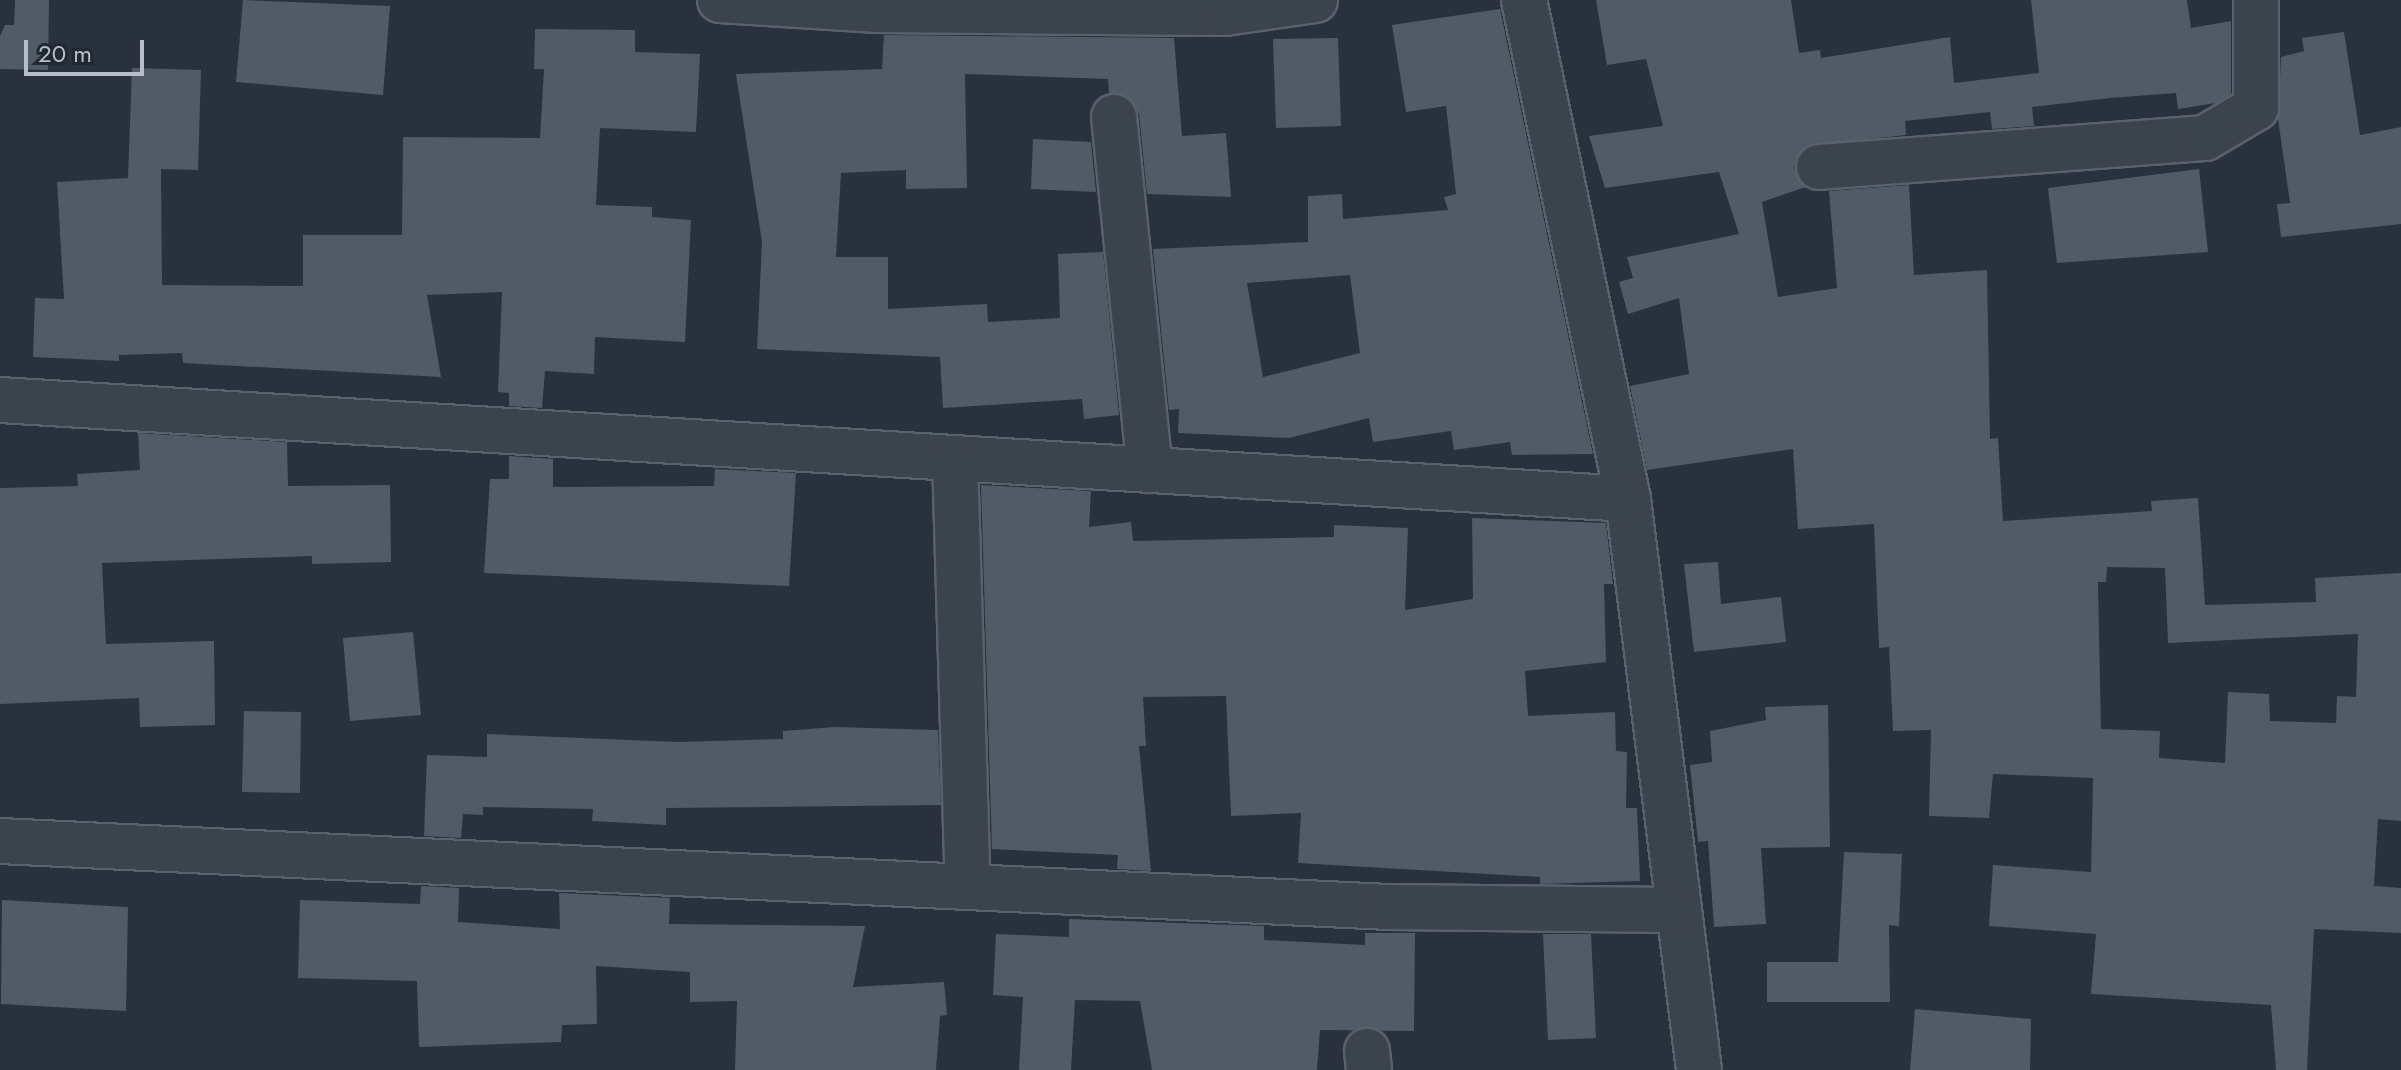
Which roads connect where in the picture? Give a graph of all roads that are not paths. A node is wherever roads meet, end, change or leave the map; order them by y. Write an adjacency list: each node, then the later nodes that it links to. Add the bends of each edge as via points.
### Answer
1 (720, 0): 2 (street, via 878,10 1209,13)
2 (1315, 0)
3 (1524, 0): 10 (street)
4 (2256, 0): 6 (street, via 2256,108 2205,138)
5 (1114, 117): 9 (street)
6 (1819, 167)
7 (0, 400): 8 (street)
8 (955, 458): 9 (street); 12 (street)
9 (1150, 470): 10 (street)
10 (1628, 499): 13 (street)
11 (0, 841): 12 (street)
12 (968, 885): 13 (street, via 1389,907)
13 (1675, 910): 14 (street)
14 (1699, 1070)

